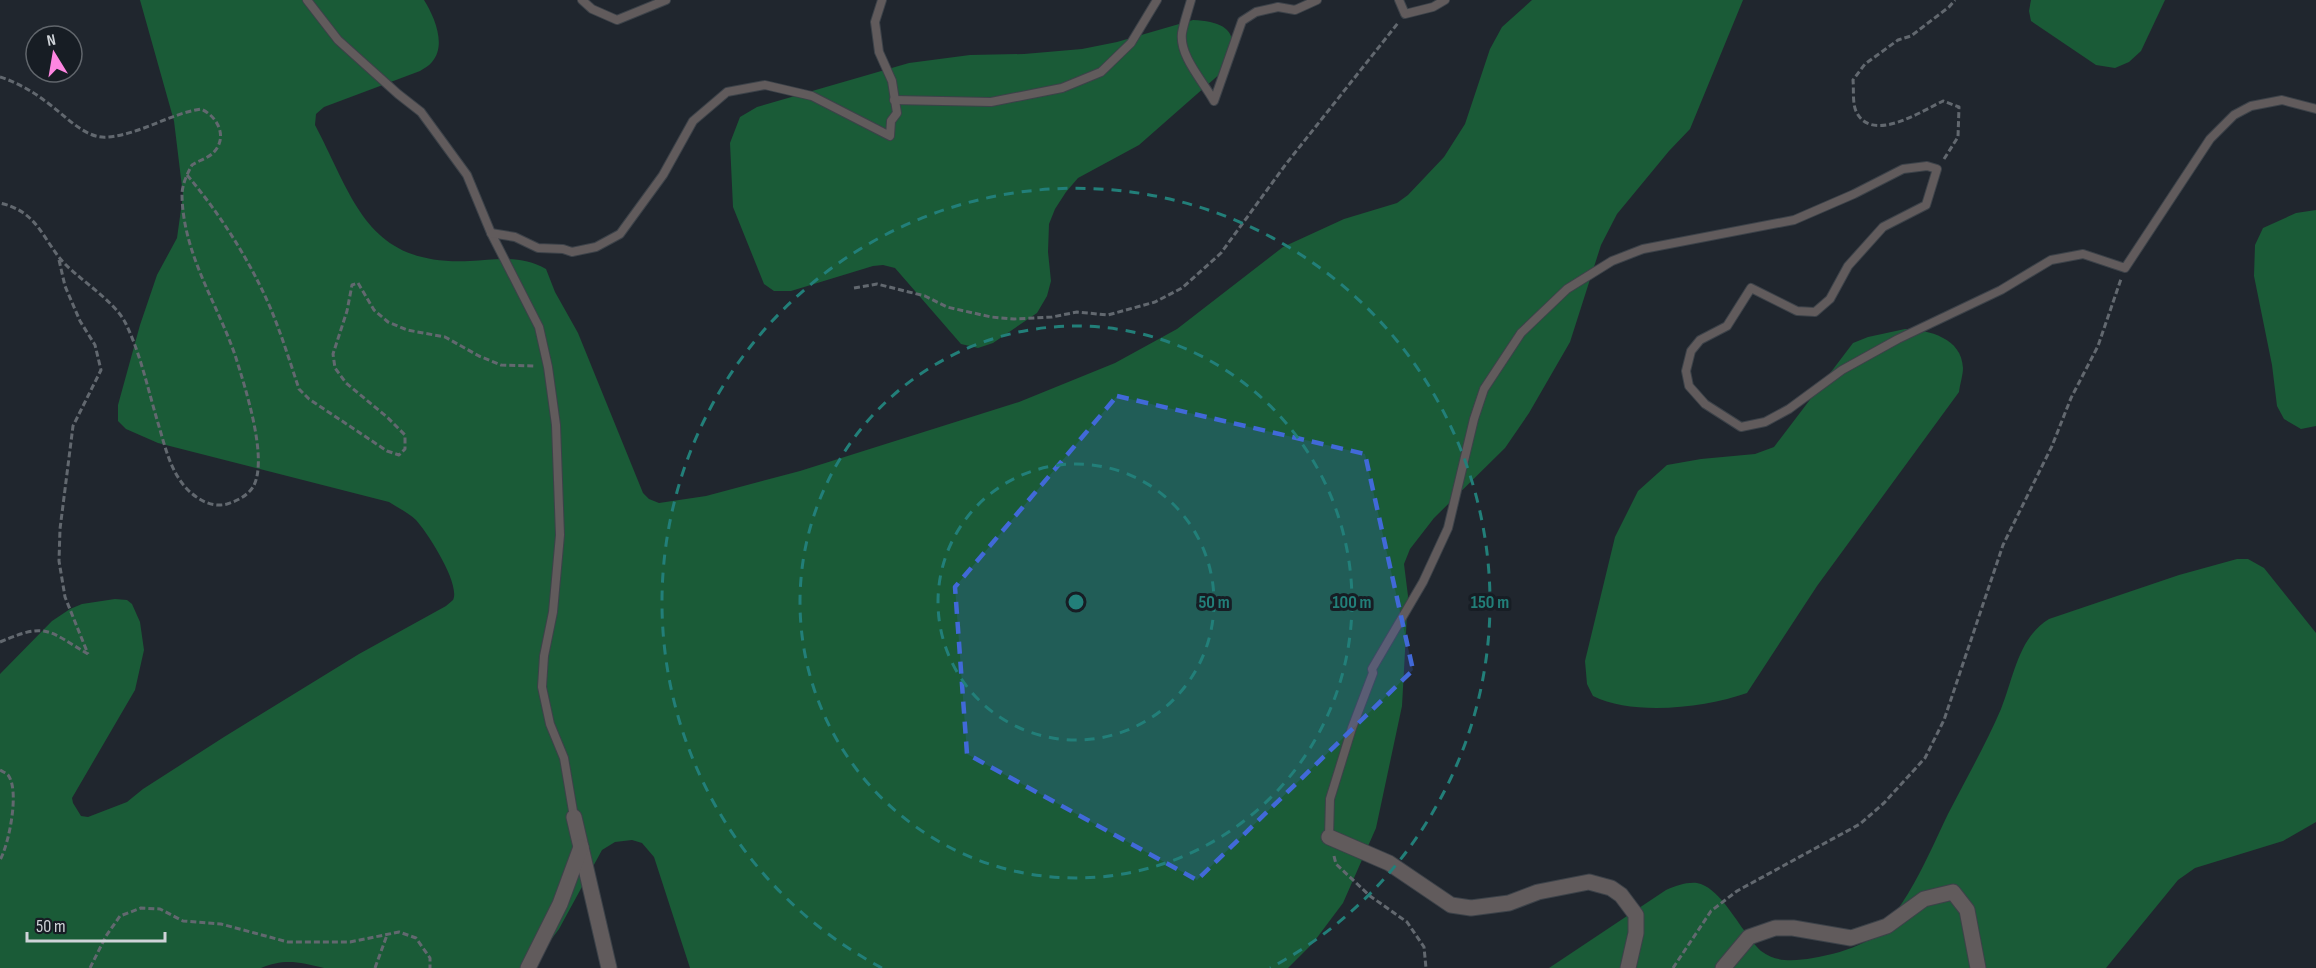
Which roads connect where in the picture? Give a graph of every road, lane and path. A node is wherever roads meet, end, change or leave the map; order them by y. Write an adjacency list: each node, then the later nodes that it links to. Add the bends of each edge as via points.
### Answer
1 (306, 0): 18 (lane, via 338,40 422,112 467,175)
2 (582, 0): 3 (lane, via 616,20)
3 (666, 0)
4 (882, 0): 13 (lane, via 876,22 879,52 892,81)
5 (1157, 0): 13 (lane, via 1131,43 1101,72 1062,88 991,102)
6 (1191, 0): 7 (lane, via 1182,35 1189,63 1214,101 1242,21 1256,12 1294,10)
7 (1317, 0)
8 (1399, 0): 11 (lane)
9 (1445, 0): 11 (lane)
10 (1955, 0): 15 (path, via 1911,36 1898,40 1865,64 1853,80 1857,114 1868,124 1888,126 1942,101 1959,107 1958,137)
11 (1405, 14): 21 (path, via 1221,252 1182,288 1155,302 1108,315 1077,312 1014,319 947,307 925,296 877,284)
12 (0, 77): 16 (path, via 43,99 98,137 129,133 193,110 212,114 220,127 219,140 214,152 192,165)
13 (894, 100): 18 (lane, via 897,113 891,121 890,136 813,96 765,85 727,92 693,121 663,175 620,234 596,247 572,252 538,248 515,237)
14 (2316, 110): 20 (lane, via 2282,100 2251,106 2234,115 2210,139)
15 (1937, 169): 20 (lane, via 1926,205 1883,227 1848,266 1830,299 1815,312 1797,311 1751,288 1727,326 1700,340 1691,351 1686,371 1689,386 1705,404 1741,427 1765,422 1842,370 2001,290 2051,260 2083,254); 26 (lane, via 1903,169 1794,220 1643,249 1612,261 1567,289 1521,333 1484,389 1448,528 1423,582 1372,669 1330,799)
16 (187, 175): 19 (path, via 182,194 194,258 235,355 251,406 258,474 252,488 238,500 218,506 204,502 175,474 125,323); 22 (path, via 234,238 252,270 270,307 299,389 387,451 399,455 405,450 405,435 345,383 335,368 333,354 352,285 358,283 374,310 388,322 407,330 445,337 501,365)
17 (0, 203): 19 (path, via 21,211 40,226)
18 (491, 233): 22 (lane, via 539,327)
19 (59, 258): 23 (path, via 65,286 95,345 101,370 73,426 60,529 59,561 65,597 88,654 39,628)
20 (2125, 268): 37 (path, via 2097,345 2003,545 1944,720 1925,758 1860,824 1737,891 1711,911)
21 (854, 288)
22 (548, 367): 25 (lane, via 556,425 561,536 542,687 550,724 564,758)
23 (0, 642)
24 (0, 770): 28 (path, via 8,775 12,786 12,814 6,849)
25 (574, 817): 27 (street)
26 (1329, 837): 35 (path, via 1336,864 1370,896 1407,922 1424,947); 36 (street, via 1389,863 1451,905 1471,908 1509,903 1538,892 1589,882 1611,888 1636,915)
27 (581, 847): 33 (street, via 560,904); 34 (street)
28 (0, 860)
29 (387, 935): 30 (path, via 350,942 288,942 221,924 183,921 160,909 141,908 120,916); 31 (path); 32 (path, via 399,932 416,938 430,958)
30 (90, 968)
31 (375, 968)
32 (430, 968)
33 (528, 968)
34 (609, 968)
35 (1426, 968)
36 (1628, 968)
37 (1674, 968)
38 (1723, 968): 39 (street, via 1749,937 1775,928 1851,938 1887,926 1924,899 1953,892 1967,910)
39 (1978, 968)

